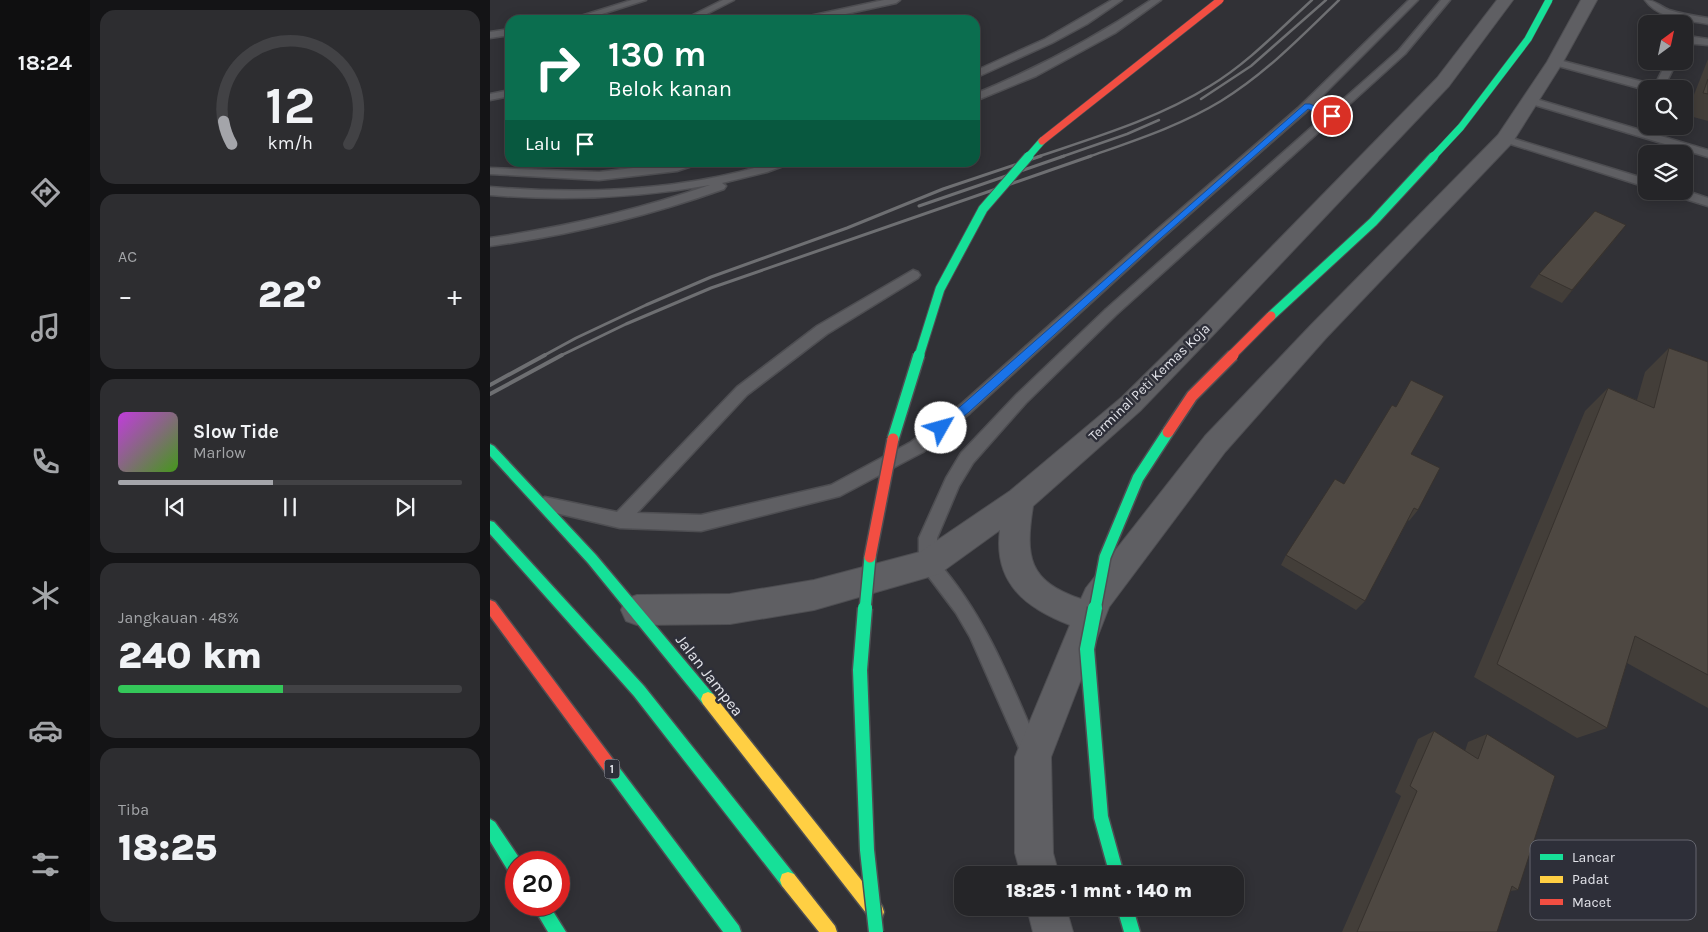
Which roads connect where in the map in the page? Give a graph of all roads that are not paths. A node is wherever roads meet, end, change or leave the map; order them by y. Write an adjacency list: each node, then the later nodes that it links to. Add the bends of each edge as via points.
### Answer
1 (642, 0): 13 (lane)
2 (730, 0): 14 (lane)
3 (896, 0): 15 (lane)
4 (1118, 0): 22 (lane, via 1015,59)
5 (1157, 0): 25 (lane, via 1112,31 1032,74)
6 (1220, 0): 62 (highway, bridge, via 1044,139 983,209 940,289 895,429 872,540 860,670 867,850)
7 (1414, 0): 28 (lane)
8 (1446, 0): 28 (lane, via 1402,52)
9 (1505, 0): 42 (street, Terminal Peti Kemas Koja, via 1443,82 1208,326 1131,404)
10 (1549, 0): 54 (highway, bridge, via 1528,39 1461,127 1373,222 1276,310 1192,396 1138,478 1105,557 1087,650 1101,817)
11 (1589, 0): 21 (street)
12 (1649, 0): 16 (lane, via 1662,10)
13 (590, 15)
14 (698, 15)
15 (828, 15)
16 (1708, 21)
17 (505, 33): 18 (lane)
18 (490, 35)
19 (1693, 40): 20 (lane)
20 (1708, 42)
21 (1555, 62): 23 (lane); 27 (street)
22 (980, 73)
23 (1638, 84)
24 (505, 95): 26 (lane)
25 (980, 96)
26 (490, 97)
27 (1529, 100): 29 (street); 30 (lane)
28 (1320, 111): 44 (lane, via 1150,243 965,409 917,447 834,491 797,501 701,523); 46 (lane, via 1021,399 967,458 952,483 928,538)
29 (1505, 139): 35 (lane); 49 (street, via 1318,332 1215,444 1097,598)
30 (1708, 154)
31 (681, 167): 33 (lane, via 598,176)
32 (776, 167): 34 (lane)
33 (490, 171)
34 (762, 172): 36 (lane, via 661,189 566,196); 39 (lane, via 607,221)
35 (1638, 181)
36 (490, 191)
37 (1693, 197): 38 (lane)
38 (1708, 202)
39 (490, 242)
40 (912, 275): 44 (lane, via 822,330 742,391)
41 (490, 449): 43 (highway, Jalan Jampea)
42 (1020, 500): 46 (street, Terminal Peti Kemas Koja); 49 (street, via 1014,549 1031,588 1045,600)
43 (545, 504): 44 (lane); 48 (highway, Jalan Jampea)
44 (620, 520)
45 (490, 526): 61 (highway, via 639,691)
46 (928, 564): 48 (street, Terminal Peti Kemas Koja, via 814,595 730,609); 50 (lane, via 955,594 972,624)
47 (490, 606): 60 (highway, 1)
48 (637, 610): 58 (highway, Jalan Jampea)
49 (1088, 617): 50 (street)
50 (1033, 757): 53 (street, via 1034,853)
51 (490, 827): 52 (highway)
52 (505, 851)
53 (1038, 866)
54 (1115, 866)
55 (547, 916): 59 (highway)
56 (1049, 916): 63 (street)
57 (1128, 916): 64 (highway)
58 (886, 924)
59 (558, 932)
60 (733, 932)
61 (829, 932)
62 (876, 932)
63 (1053, 932)
64 (1132, 932)

